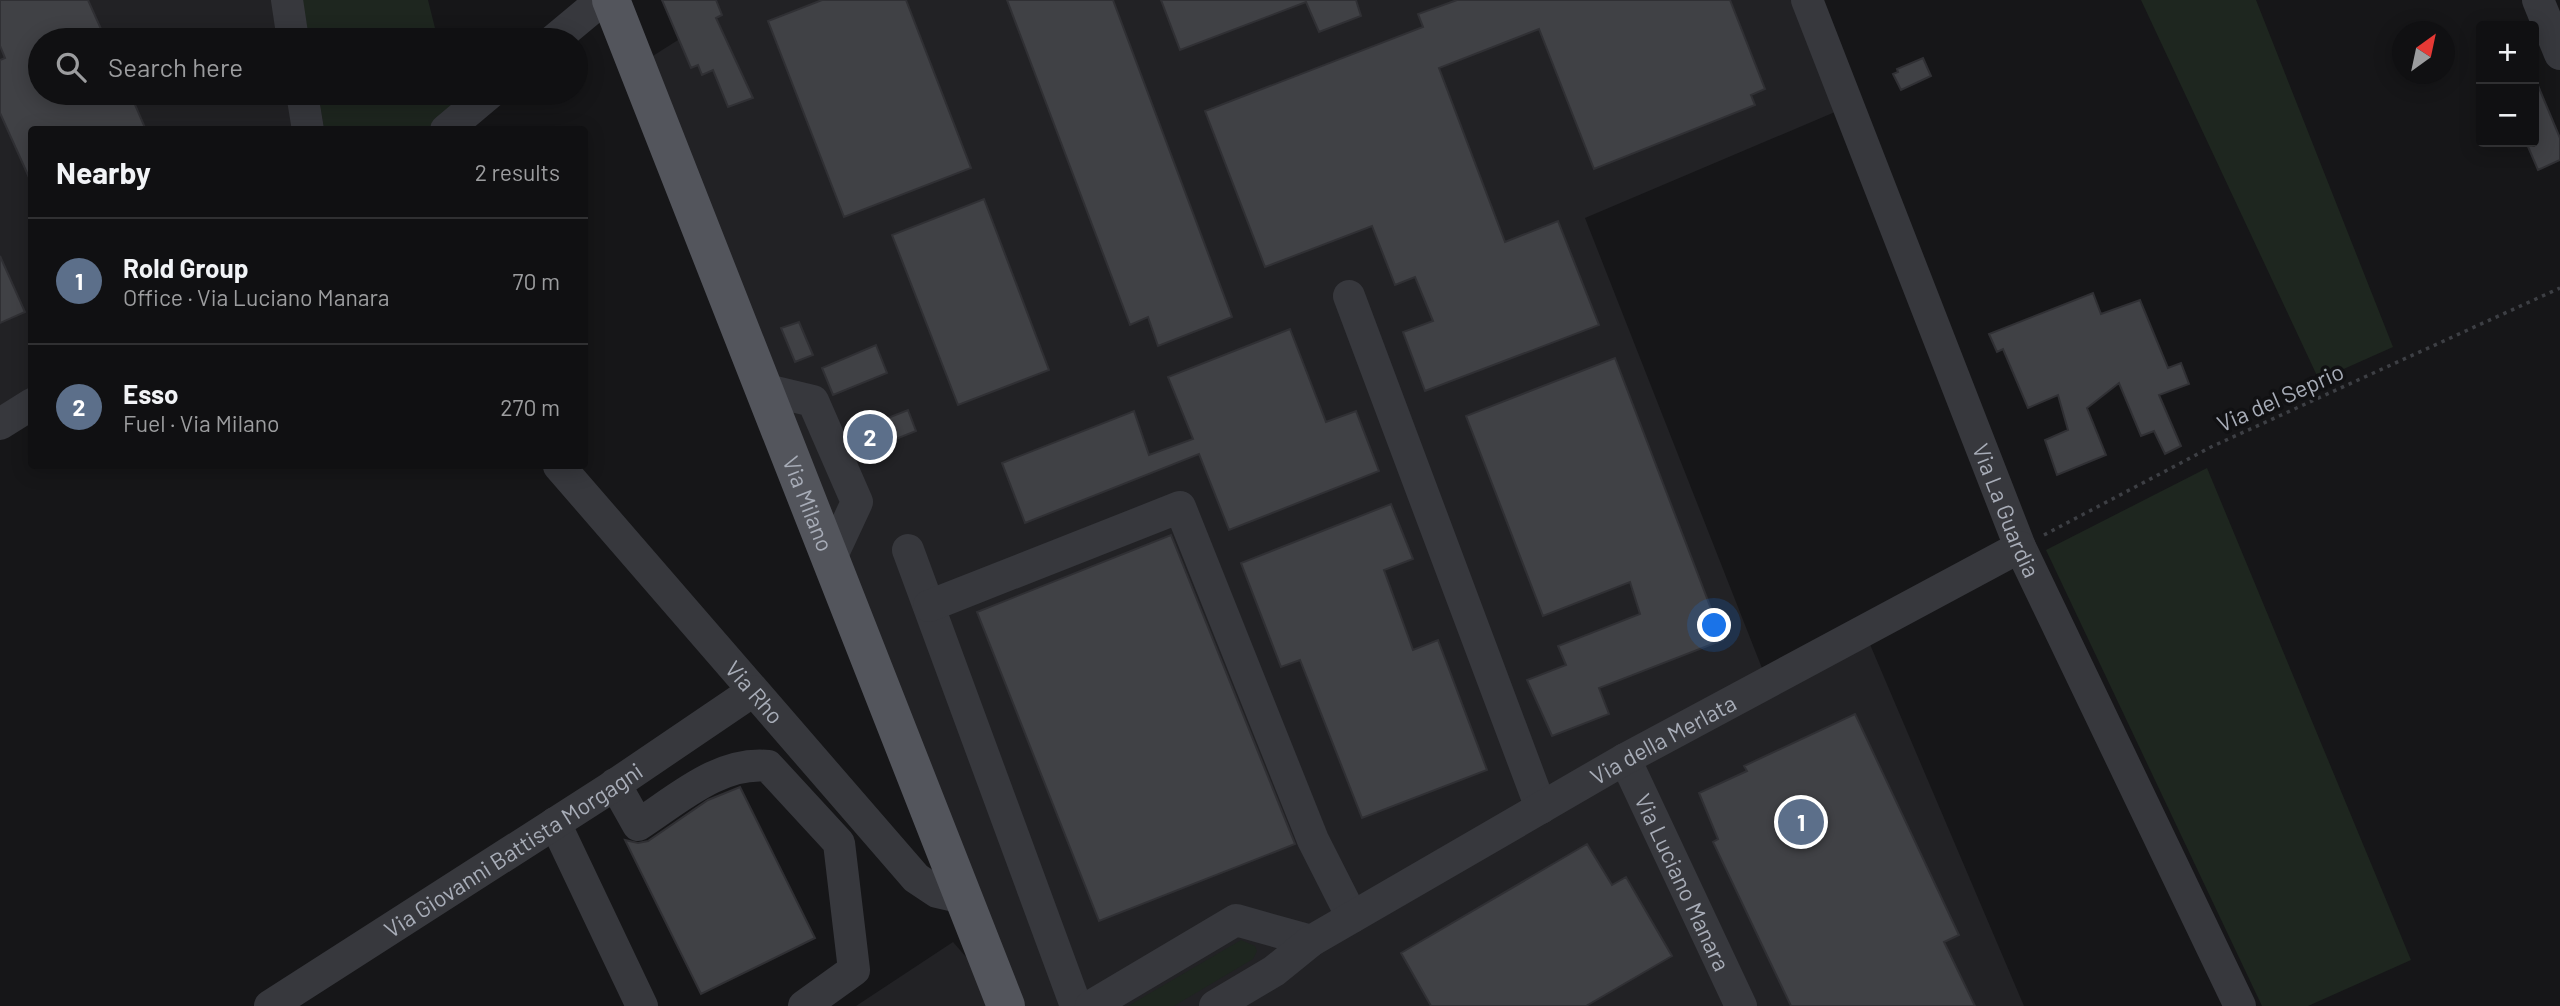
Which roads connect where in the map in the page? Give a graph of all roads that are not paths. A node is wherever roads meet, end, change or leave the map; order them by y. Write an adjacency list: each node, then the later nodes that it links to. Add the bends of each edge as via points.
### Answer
1 (287, 0): 6 (street)
2 (602, 0): 7 (street)
3 (611, 0): 25 (main road, Via Milano)
4 (1807, 0): 17 (street, Via La Guardia)
5 (2538, 0): 8 (street)
6 (291, 28)
7 (568, 28)
8 (2560, 54)
9 (304, 105): 11 (street)
10 (476, 105): 12 (street)
11 (307, 126)
12 (451, 126)
13 (1349, 296): 23 (street)
14 (28, 407): 15 (street)
15 (0, 425)
16 (562, 469): 20 (street, Via Rho)
17 (2020, 547): 21 (street, Via della Merlata); 36 (street, Via La Guardia)
18 (908, 550): 19 (street)
19 (929, 607): 26 (street, via 1180,507 1312,840); 32 (street)
20 (753, 691): 22 (street, Via Giovanni Battista Morgagni); 25 (street, Via Rho, via 916,878 937,892)
21 (1625, 759): 23 (street, Via della Merlata); 35 (street, Via Luciano Manara)
22 (615, 784): 24 (street, Via Giovanni Battista Morgagni); 30 (street, via 638,825 726,769 768,766 839,843 855,971)
23 (1541, 808): 26 (street, Via della Merlata)
24 (555, 823): 28 (street, Via Giovanni Battista Morgagni); 29 (street)
25 (963, 898): 31 (main road, Via Milano)
26 (1352, 917): 27 (street, Via della Merlata)
27 (1311, 941): 33 (street, via 1236,920); 34 (street, Via della Merlata, via 1274,971)
28 (271, 1006)
29 (642, 1006)
30 (804, 1006)
31 (1006, 1006)
32 (1076, 1006)
33 (1091, 1006)
34 (1214, 1006)
35 (1741, 1006)
36 (2240, 1006)

